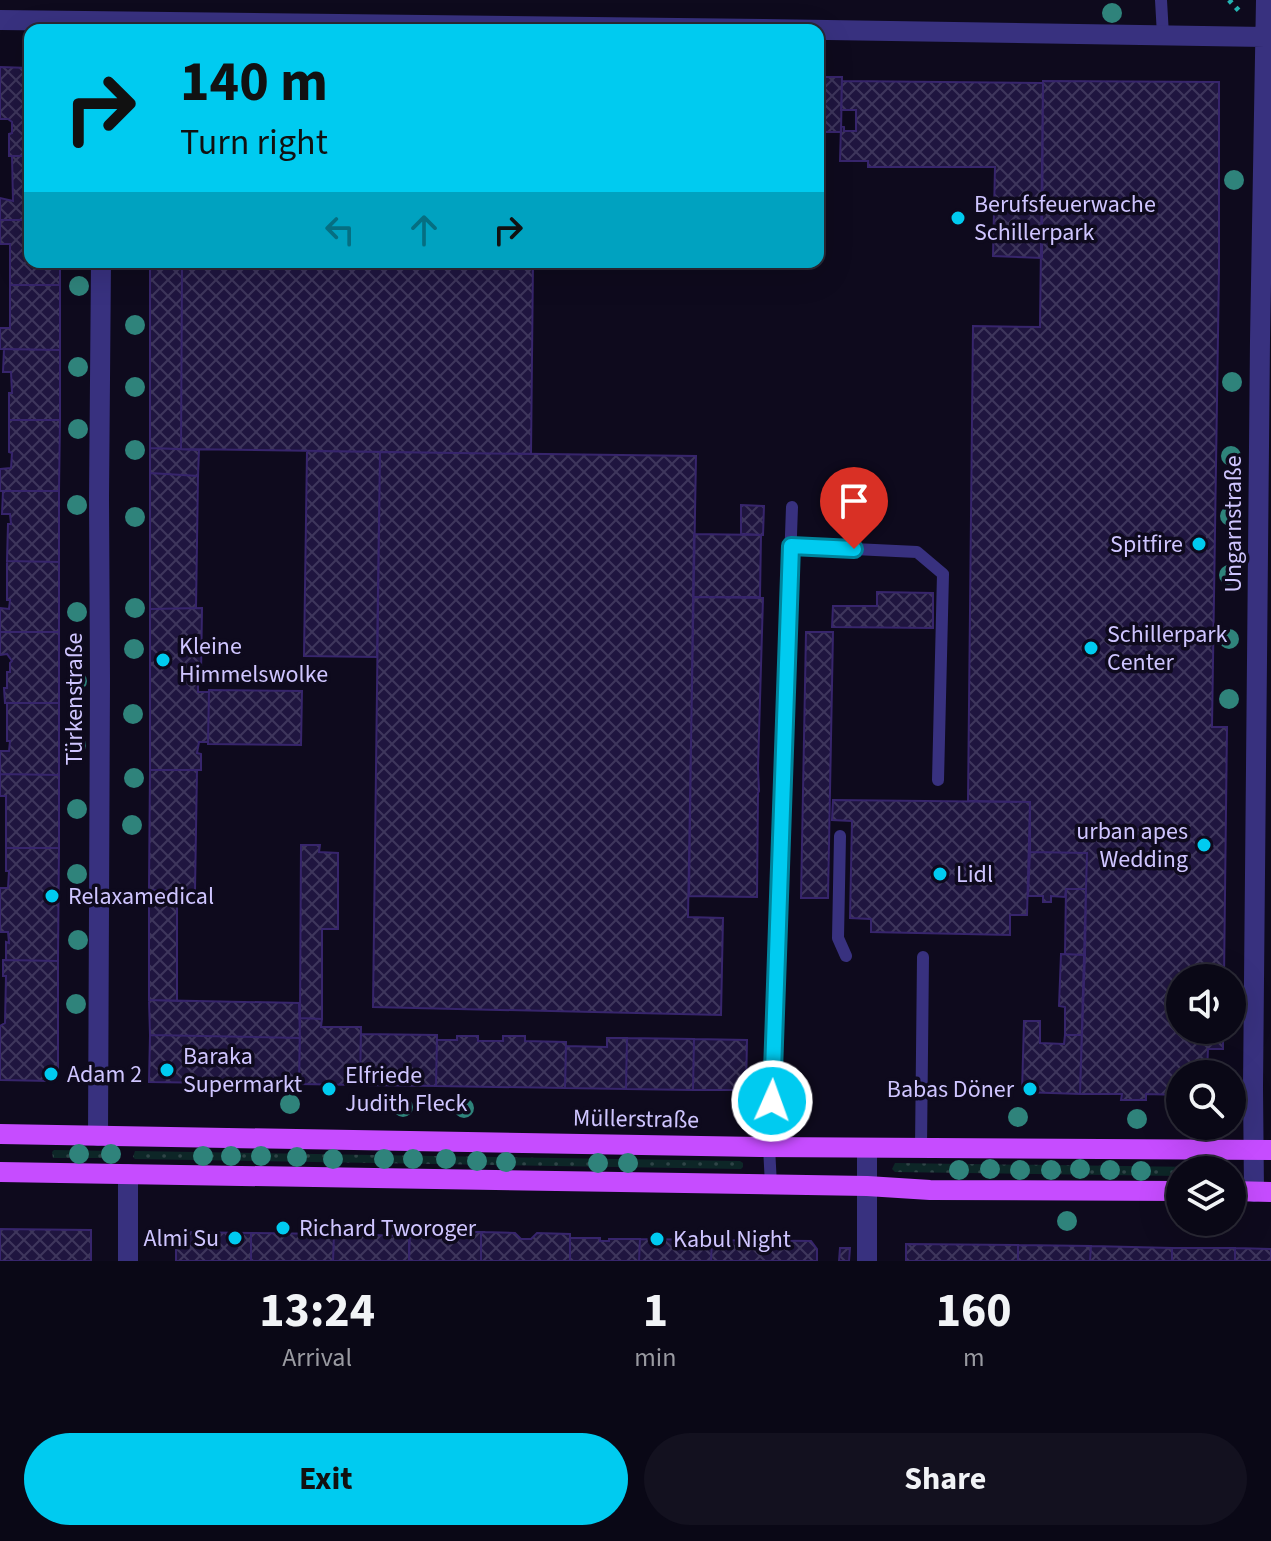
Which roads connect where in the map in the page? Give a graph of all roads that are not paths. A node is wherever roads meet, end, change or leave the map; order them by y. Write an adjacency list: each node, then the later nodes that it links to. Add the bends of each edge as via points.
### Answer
1 (1161, 0): 6 (lane)
2 (1266, 0): 7 (street, Ungarnstraße)
3 (0, 20): 4 (street)
4 (69, 24)
5 (824, 32): 6 (street)
6 (1163, 35): 7 (street)
7 (1265, 37): 20 (street, Ungarnstraße, via 1253,1088)
8 (101, 268): 16 (street, Türkenstraße)
9 (792, 507): 10 (lane)
10 (791, 546): 11 (lane, via 917,552 943,574); 17 (lane)
11 (938, 780)
12 (840, 836): 13 (lane, via 838,938)
13 (846, 956)
14 (923, 957): 19 (lane)
15 (0, 1134): 16 (main road, Müllerstraße)
16 (98, 1136): 17 (main road, Müllerstraße)
17 (769, 1147): 18 (main road, Müllerstraße); 23 (lane)
18 (867, 1148): 19 (main road, Müllerstraße); 24 (street)
19 (921, 1148): 20 (main road, Müllerstraße)
20 (1263, 1150): 26 (street, Ungarnstraße)
21 (0, 1172): 22 (main road)
22 (128, 1174): 23 (main road); 27 (street)
23 (771, 1185): 24 (main road)
24 (867, 1186): 25 (main road); 28 (street)
25 (1166, 1191)
26 (1263, 1192)
27 (128, 1261)
28 (867, 1261)

